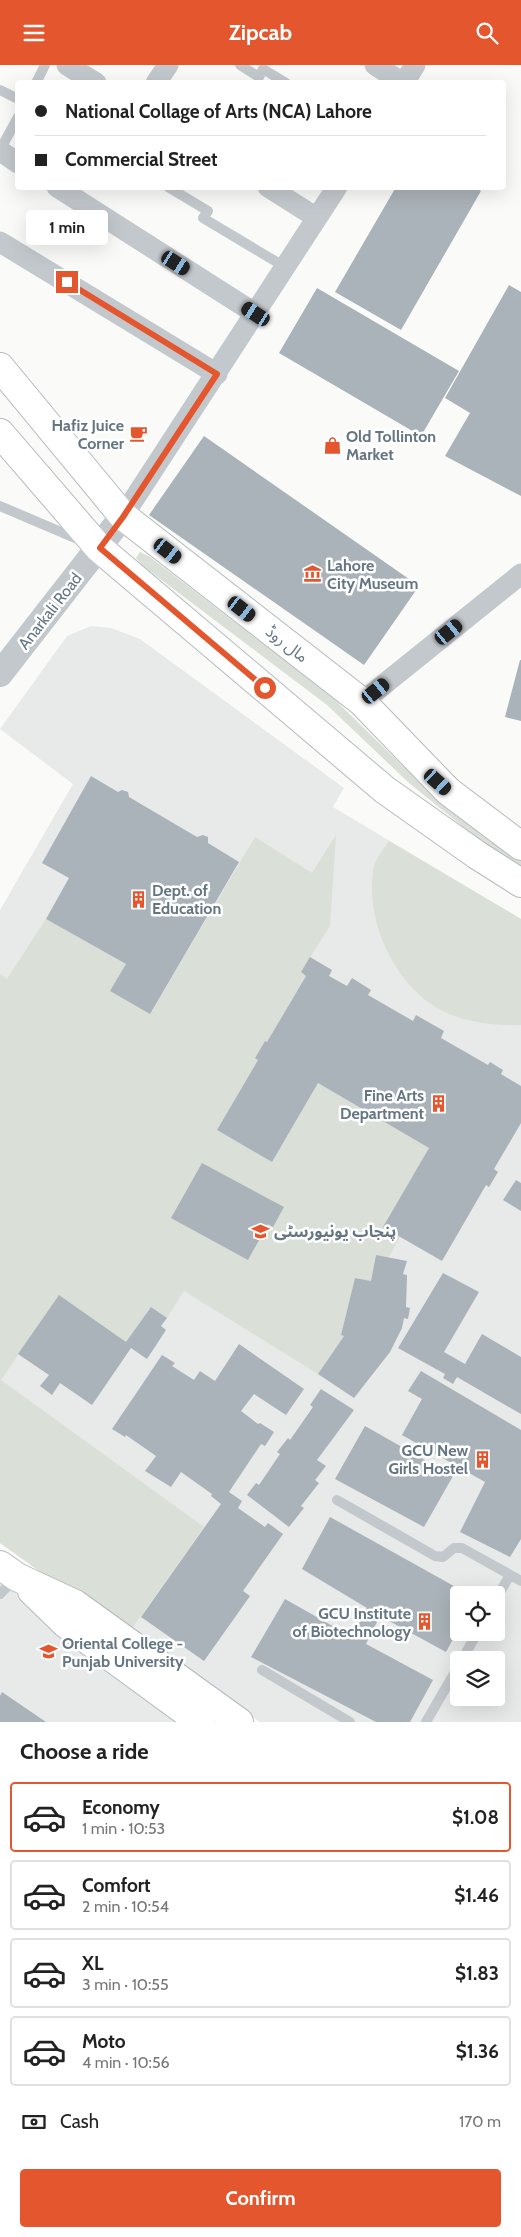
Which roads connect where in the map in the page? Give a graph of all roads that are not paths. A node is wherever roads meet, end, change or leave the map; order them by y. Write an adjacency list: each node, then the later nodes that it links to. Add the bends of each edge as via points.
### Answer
1 (45, 65): 7 (lane)
2 (67, 65): 8 (street)
3 (168, 65): 9 (street)
4 (240, 65): 10 (lane, via 259,77 263,69)
5 (375, 65): 11 (street)
6 (415, 65): 12 (street)
7 (38, 80)
8 (91, 80)
9 (158, 80)
10 (281, 80)
11 (399, 80)
12 (406, 80)
13 (0, 90): 14 (lane)
14 (15, 98)
15 (15, 123): 16 (lane)
16 (0, 151): 17 (street)
17 (15, 161)
18 (67, 190): 22 (street)
19 (173, 190): 25 (lane, via 208,211 203,218)
20 (274, 190): 23 (street)
21 (335, 190): 23 (street)
22 (85, 195): 26 (street)
23 (317, 218): 25 (street)
24 (0, 242): 28 (street)
25 (285, 267): 26 (street)
26 (256, 314): 28 (street)
27 (0, 367): 31 (main road, مال روڈ)
28 (217, 374): 31 (street)
29 (0, 433): 32 (main road)
30 (0, 506): 32 (lane)
31 (123, 517): 32 (street, Anarkali Road); 35 (main road, مال روڈ)
32 (100, 548): 34 (street, Anarkali Road); 37 (main road, via 385,790)
33 (521, 574): 35 (street)
34 (0, 674)
35 (362, 702): 36 (main road, مال روڈ, via 448,791)
36 (521, 846)
37 (521, 883)
38 (337, 1500): 39 (lane, via 435,1556 444,1557 454,1548 462,1548)
39 (510, 1575): 41 (lane); 42 (lane)
40 (6, 1579): 45 (main road); 46 (main road, via 75,1603)
41 (521, 1581)
42 (504, 1586)
43 (262, 1670): 47 (lane)
44 (450, 1681): 48 (lane)
45 (200, 1722)
46 (239, 1722)
47 (350, 1722)
48 (426, 1722)

